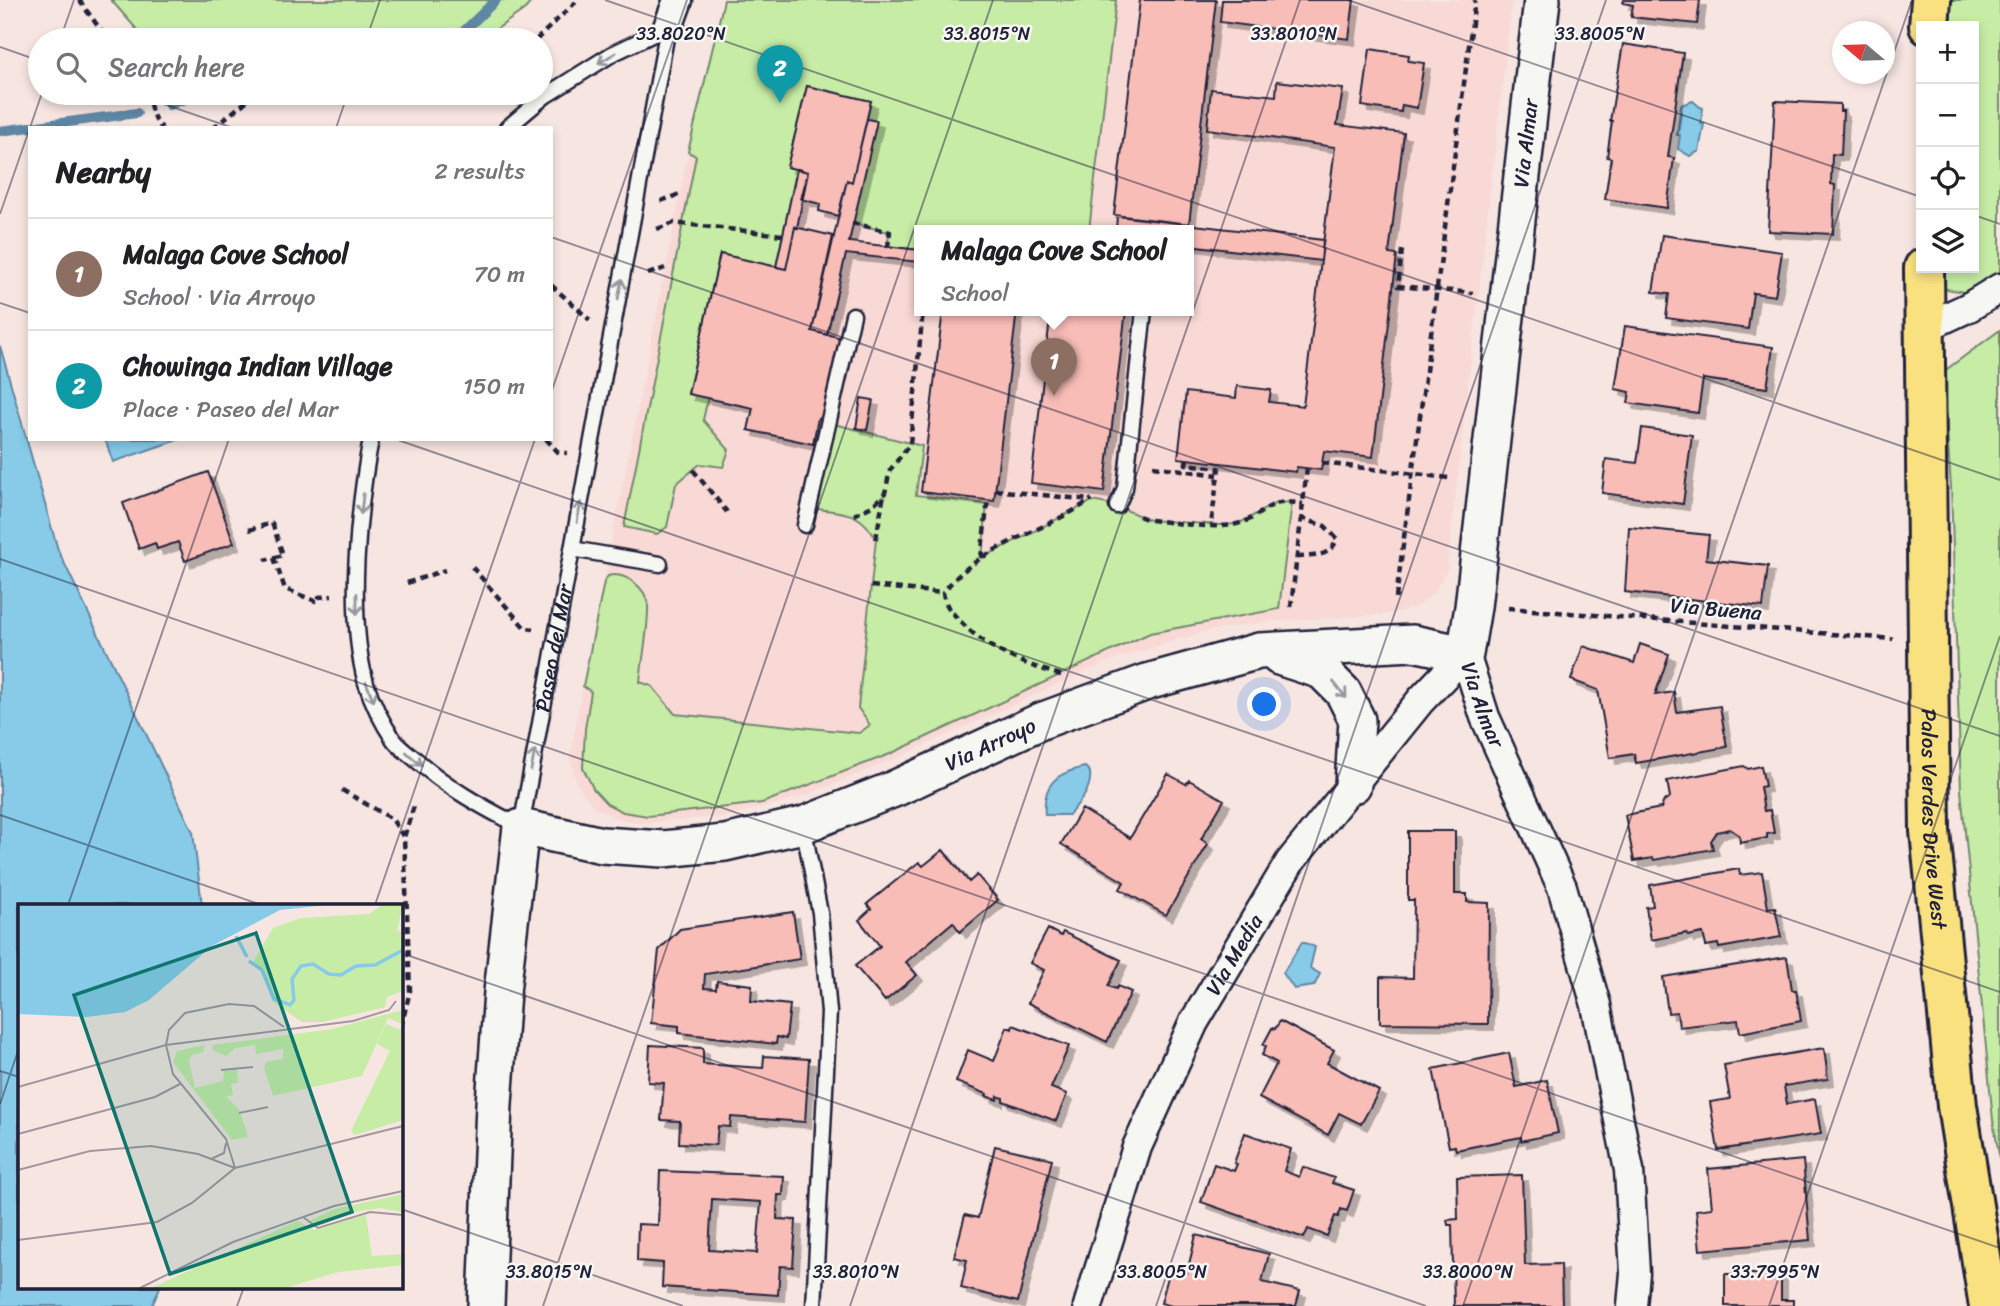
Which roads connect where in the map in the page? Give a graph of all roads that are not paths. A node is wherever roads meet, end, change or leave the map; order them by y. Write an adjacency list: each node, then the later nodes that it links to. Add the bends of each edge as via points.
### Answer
1 (678, 0): 5 (street, Paseo del Mar)
2 (1542, 0): 20 (street, Via Almar)
3 (1931, 0): 4 (main road)
4 (1929, 21)
5 (668, 27): 6 (lane, one-way to 6, via 611,54); 17 (lane, Paseo del Mar, one-way to 5)
6 (553, 91)
7 (536, 105): 8 (lane, one-way to 8)
8 (510, 126)
9 (1924, 273): 13 (main road, Palos Verdes Drive West)
10 (2000, 288): 13 (street)
11 (853, 315): 16 (lane)
12 (1143, 316): 15 (lane, via 1125,488)
13 (1924, 328): 28 (main road, Palos Verdes Drive West, via 1931,844 1957,1105)
14 (371, 441): 23 (lane, one-way to 23, via 359,523 356,599 366,683 396,742 443,782)
15 (1111, 504)
16 (805, 525)
17 (572, 549): 18 (lane); 23 (lane, Paseo del Mar, one-way to 17)
18 (660, 564)
19 (1259, 651): 20 (street, Via Arroyo, via 1413,643); 21 (street, one-way to 21, via 1322,671 1343,692 1357,720); 22 (street, Via Arroyo, via 1147,682 1041,721)
20 (1465, 654): 21 (street, Via Media, via 1421,700); 27 (street, Via Almar, via 1485,717 1562,887 1596,1005 1629,1170 1635,1273)
21 (1353, 785): 26 (street, Via Media, via 1290,862 1194,1022 1137,1147)
22 (803, 825): 23 (street, Via Arroyo, via 725,843 663,849 602,845); 25 (lane, via 820,913 829,1012)
23 (521, 827): 24 (street, Paseo del Mar, via 502,992)
24 (486, 1306)
25 (814, 1306)
26 (1088, 1306)
27 (1632, 1306)
28 (1989, 1306)

